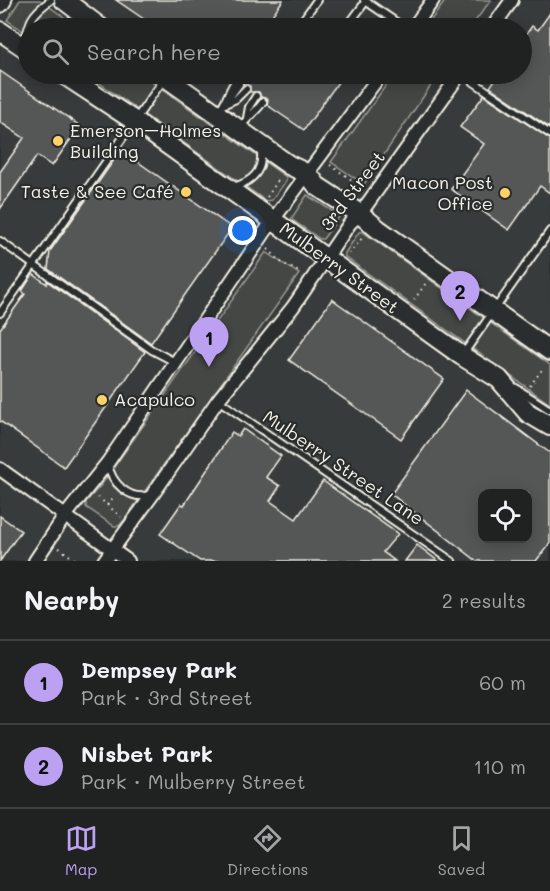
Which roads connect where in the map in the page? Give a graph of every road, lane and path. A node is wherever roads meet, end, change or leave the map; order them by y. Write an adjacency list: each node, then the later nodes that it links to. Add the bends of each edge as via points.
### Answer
1 (51, 0): 7 (lane)
2 (64, 0): 8 (main road)
3 (317, 0): 9 (lane)
4 (365, 0): 10 (lane); 11 (lane)
5 (433, 0): 12 (street)
6 (512, 0): 13 (street)
7 (32, 18)
8 (88, 18)
9 (304, 18)
10 (353, 18)
11 (391, 18)
12 (420, 18)
13 (499, 18)
14 (0, 31): 15 (main road)
15 (18, 43)
16 (78, 84): 27 (main road, Mulberry Street)
17 (159, 84): 27 (lane)
18 (180, 84): 26 (main road)
19 (236, 84): 26 (lane, via 227,92)
20 (374, 84): 32 (street)
21 (454, 84): 37 (street, 3rd Street)
22 (476, 84): 29 (lane)
23 (246, 89): 26 (lane)
24 (255, 96): 28 (lane)
25 (263, 102): 28 (lane)
26 (221, 109): 28 (main road)
27 (133, 120): 35 (main road, Mulberry Street); 44 (lane)
28 (243, 124): 30 (main road)
29 (550, 134)
30 (260, 146): 32 (main road); 35 (lane, via 262,160 256,175)
31 (327, 163): 34 (path)
32 (308, 174): 37 (main road, via 317,186); 38 (street)
33 (283, 175): 36 (path)
34 (361, 186)
35 (229, 188): 38 (main road, Mulberry Street)
36 (265, 201)
37 (360, 214): 43 (street, 3rd Street, via 351,223); 48 (main road)
38 (273, 220): 43 (main road, Mulberry Street); 52 (street)
39 (550, 231): 48 (lane)
40 (364, 235): 43 (path)
41 (0, 241): 44 (lane)
42 (267, 248): 45 (path)
43 (336, 259): 50 (main road, Mulberry Street); 55 (street, 3rd Street)
44 (34, 265): 49 (lane); 52 (lane, via 152,350)
45 (299, 272)
46 (427, 281): 47 (path)
47 (412, 303)
48 (494, 311): 50 (lane); 51 (main road)
49 (0, 313)
50 (462, 356): 53 (main road, Mulberry Street)
51 (548, 358): 54 (path)
52 (175, 362): 58 (street)
53 (500, 379): 56 (lane); 57 (main road, Mulberry Street, via 528,413)
54 (530, 386)
55 (218, 400): 62 (street, 3rd Street); 73 (lane, Mulberry Street Lane)
56 (550, 410)
57 (550, 426)
58 (108, 462): 62 (lane, via 114,480 132,496); 64 (street)
59 (0, 469): 64 (street)
60 (119, 493): 63 (path)
61 (93, 494): 63 (path)
62 (153, 494): 67 (street, 3rd Street)
63 (107, 505): 65 (path)
64 (65, 516): 67 (street); 69 (street)
65 (125, 519)
66 (59, 548): 68 (path)
67 (112, 550): 71 (street, 3rd Street); 72 (street)
68 (71, 559): 70 (path)
69 (35, 561)
70 (76, 561)
71 (104, 561)
72 (128, 561)
73 (452, 561)

